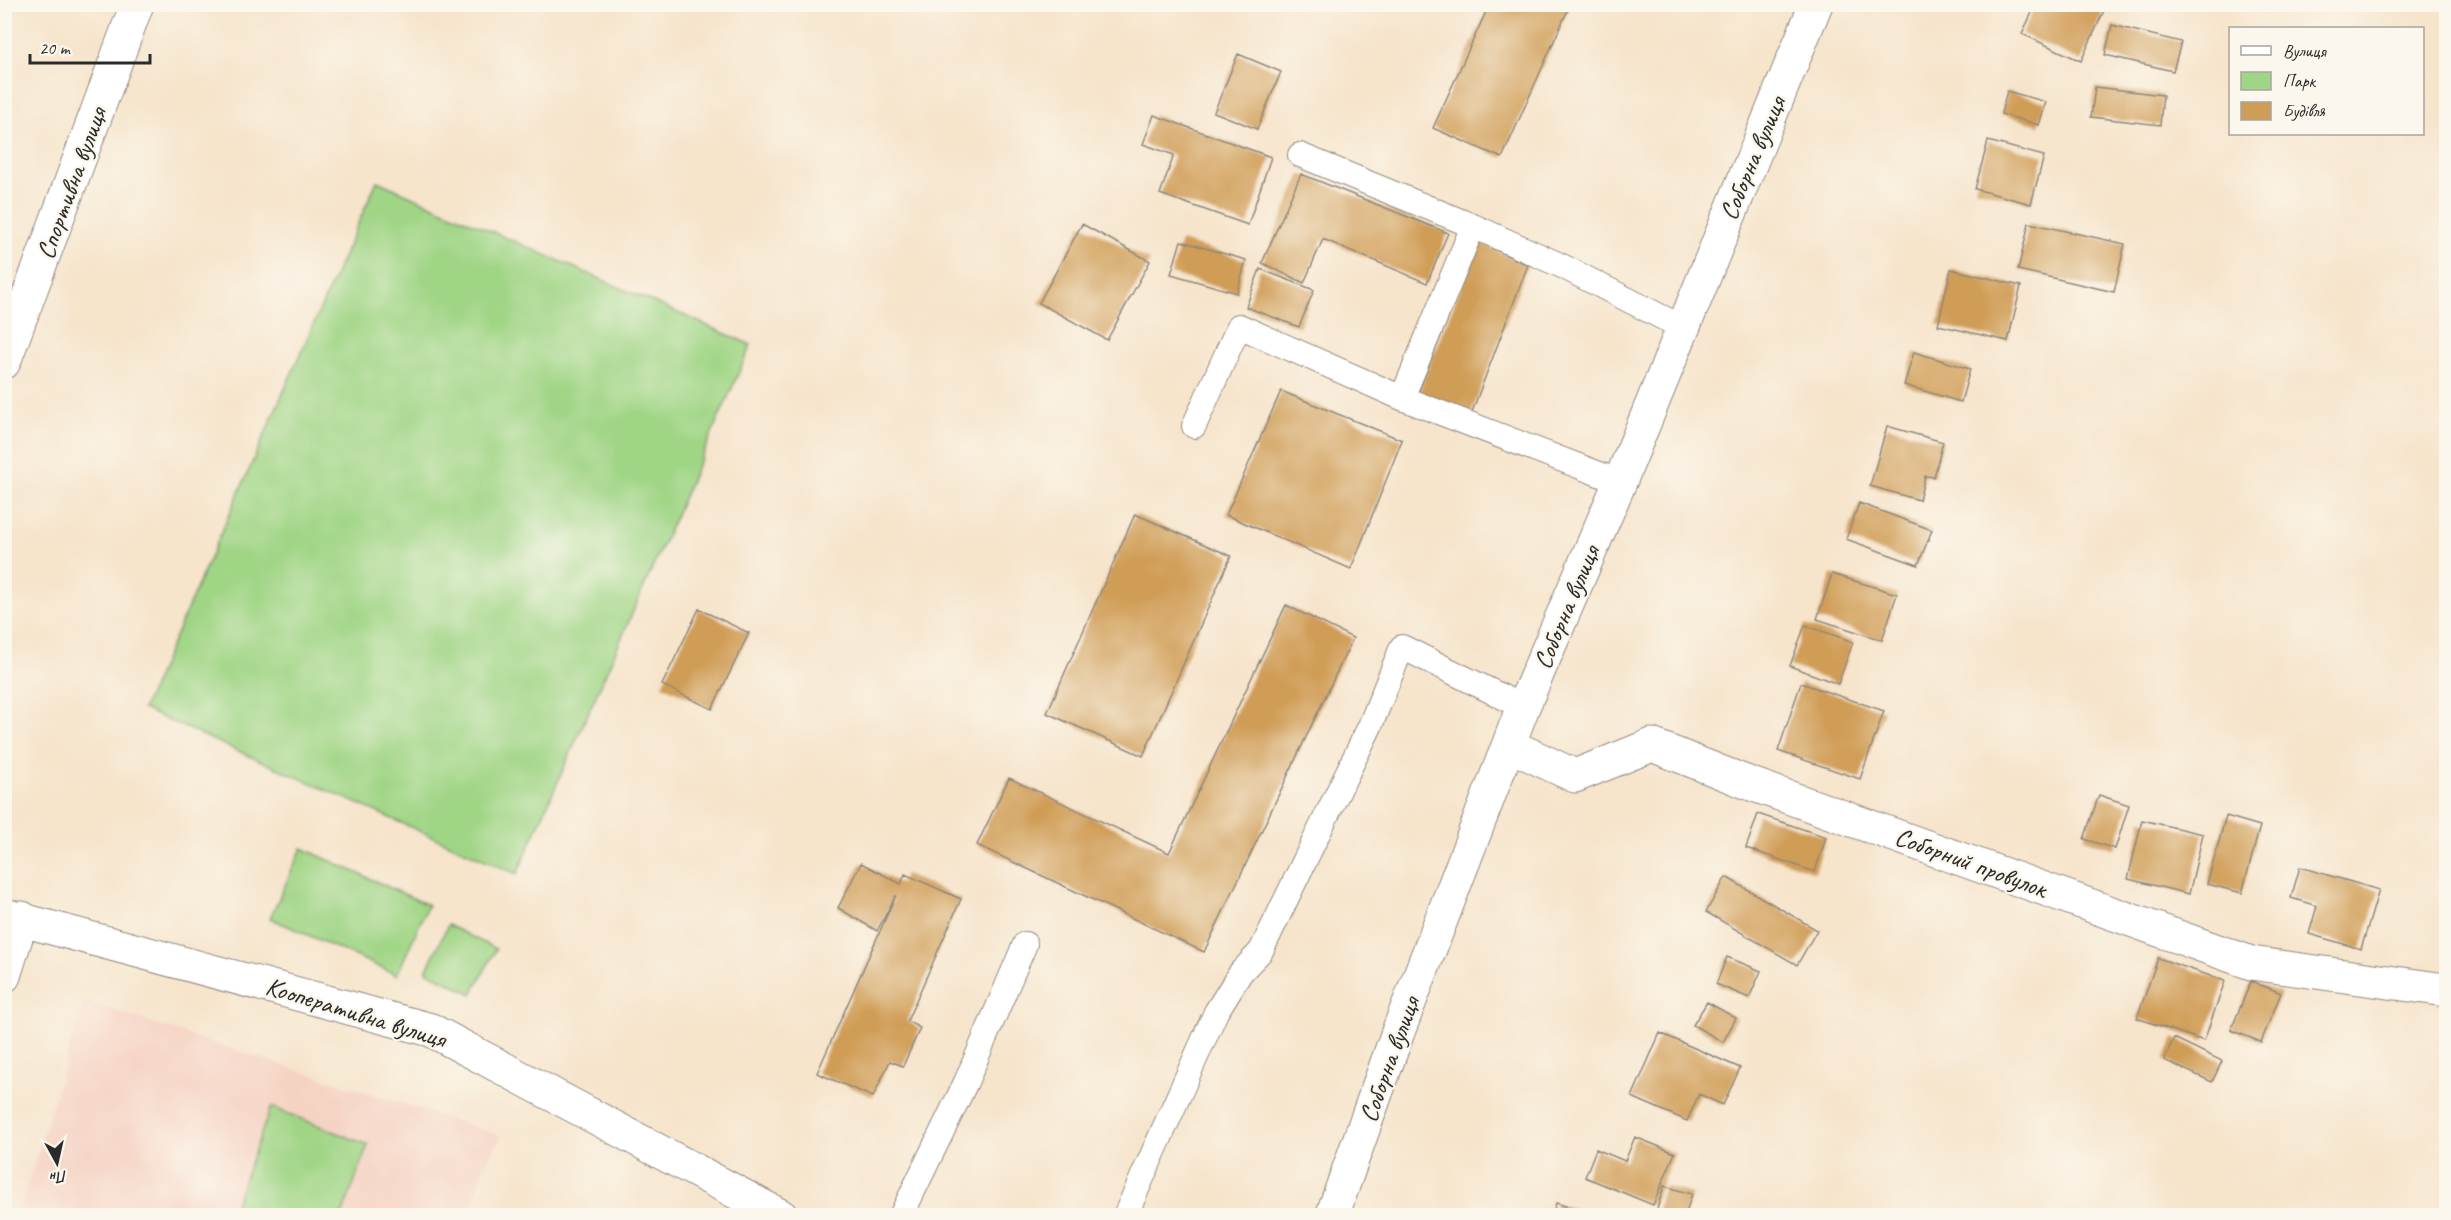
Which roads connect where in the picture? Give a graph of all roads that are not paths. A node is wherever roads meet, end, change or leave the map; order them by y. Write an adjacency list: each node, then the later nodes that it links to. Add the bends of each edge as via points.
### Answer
1 (137, 4): 6 (street, Спортивна вулиця)
2 (1816, 4): 5 (street, Соборна вулиця)
3 (1300, 154): 4 (lane)
4 (1473, 226): 5 (lane); 7 (lane)
5 (1683, 328): 9 (street, Соборна вулиця)
6 (4, 362)
7 (1402, 398): 8 (lane, via 1239,326); 9 (lane)
8 (1194, 426)
9 (1620, 482): 10 (street, Соборна вулиця)
10 (1523, 707): 11 (street, Соборна вулиця); 18 (lane, via 1402,647 1370,726 1261,951 1241,972 1216,1012)
11 (1509, 745): 15 (street, Соборний провулок, via 1575,776 1652,745 2251,963); 19 (street, Соборна вулиця)
12 (13, 917): 14 (street); 16 (street, Кооперативна вулиця, via 431,1030)
13 (1025, 944): 17 (lane, via 966,1082)
14 (4, 976)
15 (2446, 990)
16 (781, 1215)
17 (902, 1215)
18 (1125, 1215)
19 (1332, 1215)

